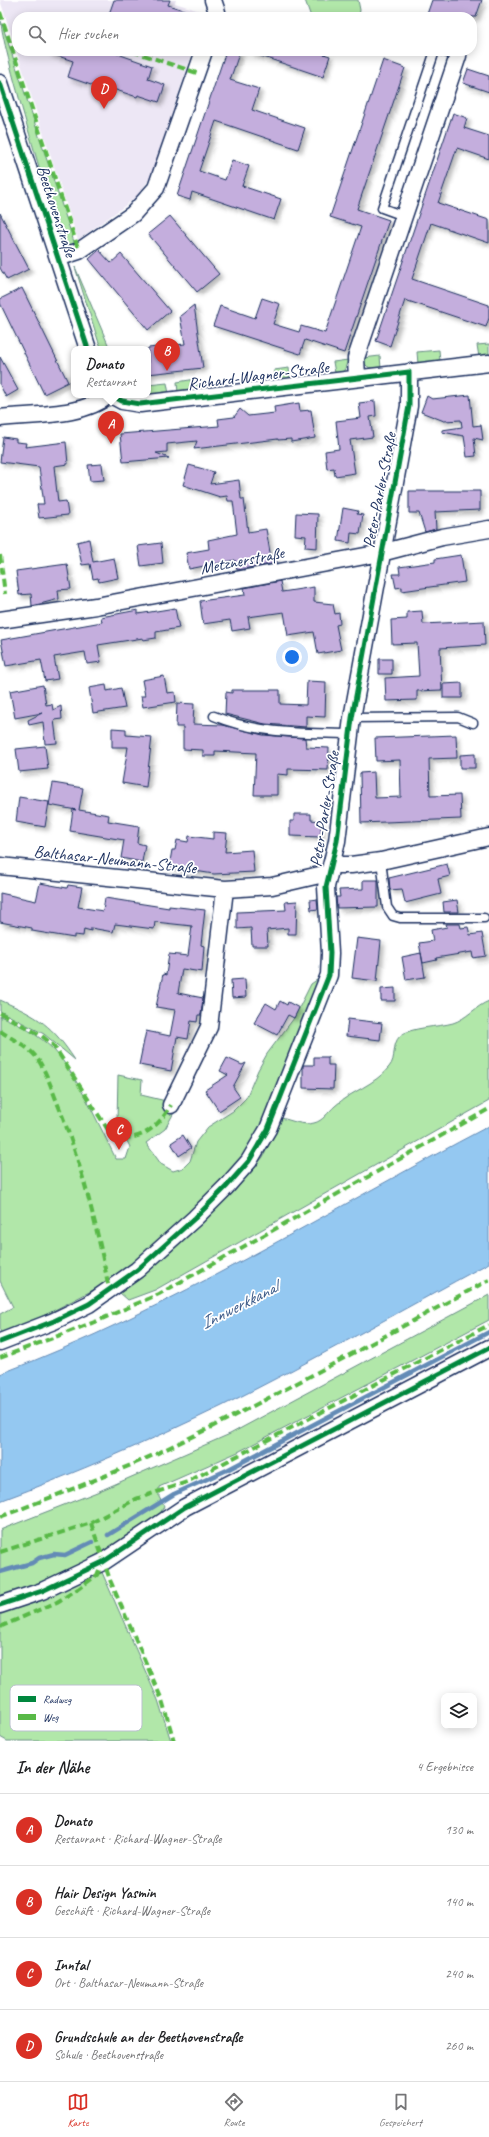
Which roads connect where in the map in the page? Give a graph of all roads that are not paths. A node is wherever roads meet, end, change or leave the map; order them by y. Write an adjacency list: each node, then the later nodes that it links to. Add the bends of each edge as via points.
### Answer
1 (214, 0): 2 (street)
2 (218, 12)
3 (202, 56): 8 (street, Beethovenstraße, via 156,188 133,214 79,251)
4 (434, 56): 7 (lane, via 382,208)
5 (458, 56): 7 (street)
6 (0, 83): 8 (street, Beethovenstraße)
7 (404, 216): 12 (street, via 356,358)
8 (58, 258): 9 (street, Beethovenstraße)
9 (87, 346)
10 (489, 363): 11 (street, Richard-Wagner-Straße)
11 (409, 372): 12 (street, Richard-Wagner-Straße); 17 (street, Peter-Parler-Straße, via 410,406)
12 (357, 378): 14 (street, Richard-Wagner-Straße, via 140,404)
13 (106, 398): 15 (street, Richard-Wagner-Straße, via 86,408)
14 (116, 398)
15 (0, 418)
16 (489, 529): 17 (street, Metznerstraße, via 442,537)
17 (381, 553): 18 (street, Metznerstraße, via 96,606); 21 (street, Peter-Parler-Straße)
18 (0, 620)
19 (214, 716): 21 (lane, via 231,723 274,732)
20 (472, 723): 21 (lane, via 458,717)
21 (351, 726): 25 (street, Peter-Parler-Straße, via 337,841)
22 (489, 837): 23 (street, Balthasar-Neumann-Straße)
23 (381, 861): 25 (street, Balthasar-Neumann-Straße); 27 (lane, via 387,907 393,916)
24 (0, 866): 26 (street, Balthasar-Neumann-Straße)
25 (329, 869): 26 (street, Balthasar-Neumann-Straße, via 272,886); 29 (street, Peter-Parler-Straße, via 326,887 331,965 328,980 260,1144 249,1161 195,1218 136,1270 89,1304)
26 (225, 889): 28 (street, via 209,1027)
27 (484, 918)
28 (171, 1105)
29 (0, 1342)
30 (489, 1348): 31 (street, via 185,1507 103,1562 42,1591)
31 (0, 1605)

